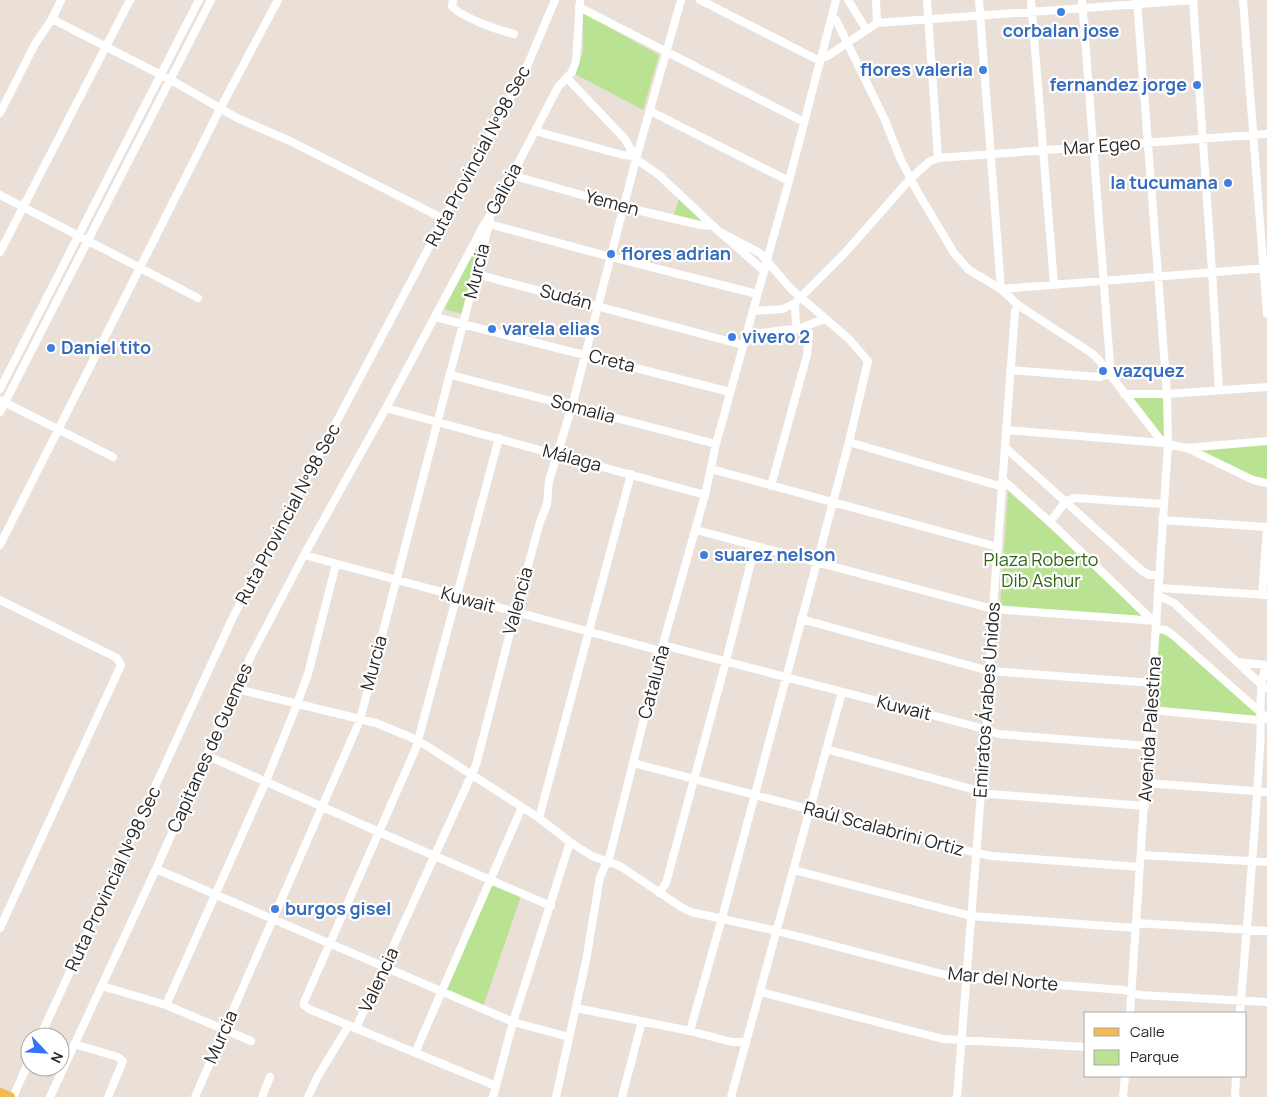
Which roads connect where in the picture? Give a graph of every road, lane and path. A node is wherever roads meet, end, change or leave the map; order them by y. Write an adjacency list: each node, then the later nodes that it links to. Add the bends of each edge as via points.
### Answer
1 (61, 0): 25 (street)
2 (130, 0): 31 (street)
3 (199, 0): 34 (street)
4 (211, 0): 36 (street)
5 (278, 0): 37 (street)
6 (453, 0): 29 (street, via 452,6 460,13)
7 (556, 0): 57 (street, Ruta Provincial Nº98 Sec, via 525,71)
8 (680, 0): 32 (street, Valencia)
9 (700, 0): 33 (street)
10 (836, 0): 33 (street)
11 (841, 0): 26 (street)
12 (848, 0): 28 (street)
13 (876, 0): 27 (street)
14 (927, 0): 24 (street)
15 (979, 0): 23 (street)
16 (1031, 0): 22 (street)
17 (1193, 0): 19 (street); 44 (street)
18 (1243, 0): 43 (street)
19 (1137, 2): 21 (street); 45 (street, Avenida Palestina)
20 (579, 3): 32 (street); 35 (street, Galicia, via 576,62)
21 (1083, 4): 22 (street); 46 (street)
22 (1032, 12): 23 (street); 47 (street)
23 (980, 15): 24 (street); 48 (street)
24 (929, 18): 27 (street); 50 (street)
25 (52, 19): 31 (street); 39 (street, via 35,44)
26 (836, 20): 30 (street); 33 (street)
27 (877, 23): 28 (street)
28 (866, 29): 30 (street)
29 (514, 34)
30 (847, 44): 33 (street); 52 (street)
31 (106, 46): 34 (street); 56 (street)
32 (666, 52): 38 (street, Valencia); 40 (street)
33 (823, 58): 40 (street, Cataluña)
34 (160, 75): 36 (street); 61 (street)
35 (567, 78): 41 (street, Galicia, via 560,83); 49 (street, via 625,139)
36 (171, 80): 37 (street); 62 (street)
37 (221, 108): 57 (street); 67 (street)
38 (650, 111): 49 (street, Valencia); 53 (street)
39 (0, 113)
40 (804, 122): 53 (street, Cataluña)
41 (535, 131): 49 (street); 51 (street, Galicia)
42 (1267, 134): 43 (street, Mar Egeo)
43 (1253, 135): 44 (street, Mar Egeo); 66 (street)
44 (1203, 139): 45 (street, Mar Egeo); 69 (street)
45 (1147, 143): 46 (street, Mar Egeo); 71 (street, Avenida Palestina)
46 (1094, 146): 47 (street, Mar Egeo); 72 (street)
47 (1043, 151): 48 (street, Mar Egeo); 73 (street)
48 (991, 154): 50 (street, Mar Egeo); 74 (street)
49 (635, 158): 55 (street, Valencia); 59 (street, via 659,175)
50 (938, 158): 52 (street)
51 (511, 176): 55 (street, Yemen); 58 (street, Galicia)
52 (911, 178): 74 (street, via 961,262); 77 (street)
53 (789, 181): 65 (street, Cataluña)
54 (0, 196): 56 (street)
55 (624, 207): 59 (street, Yemen); 64 (street, Valencia)
56 (23, 208): 61 (street); 63 (street)
57 (444, 219): 216 (street, Ruta Provincial Nº98 Sec, via 232,620)
58 (487, 223): 64 (street); 70 (street, Murcia); 82 (street, Galicia)
59 (713, 226): 60 (street)
60 (722, 233): 65 (street, via 755,250); 68 (street)
61 (79, 236): 62 (street); 93 (street)
62 (88, 241): 67 (street); 98 (street)
63 (0, 252)
64 (611, 257): 75 (street); 79 (street, Valencia)
65 (766, 260): 68 (street, Cataluña); 77 (street)
66 (1265, 268): 69 (street); 81 (street)
67 (140, 269): 76 (street); 103 (street)
68 (763, 270): 75 (street, Cataluña)
69 (1212, 271): 71 (street); 94 (street)
70 (476, 274): 79 (street, Sudán); 84 (street, Murcia)
71 (1158, 276): 72 (street); 97 (street, Avenida Palestina)
72 (1103, 280): 73 (street); 90 (street)
73 (1054, 284): 74 (street)
74 (1001, 289): 78 (street)
75 (757, 294): 80 (street, Cataluña)
76 (198, 298)
77 (798, 300): 80 (street, via 783,309); 83 (street); 85 (street)
78 (1018, 305): 89 (street, Emiratos Árabes Unidos); 90 (street, via 1090,352)
79 (598, 306): 87 (street, Sudán); 88 (street, Valencia)
80 (752, 311): 86 (street, Cataluña)
81 (1267, 314)
82 (435, 317): 84 (street, Creta); 100 (street, Galicia)
83 (824, 319): 85 (street); 107 (street, via 849,339 868,361)
84 (463, 324): 88 (street, Creta); 91 (street, Murcia)
85 (798, 328): 86 (street); 118 (street, via 809,333 807,354)
86 (745, 334): 87 (street, Cataluña)
87 (742, 345): 95 (street, Cataluña)
88 (585, 354): 95 (street, Creta); 99 (street, Valencia)
89 (1010, 370): 90 (street, via 1100,377); 104 (street, Emiratos Árabes Unidos)
90 (1109, 374): 96 (street)
91 (451, 375): 99 (street, Somalia); 102 (street, Murcia)
92 (1267, 387): 94 (street)
93 (0, 389)
94 (1219, 390): 97 (street)
95 (730, 392): 108 (street, Cataluña)
96 (1124, 394): 97 (street); 109 (street)
97 (1167, 394): 109 (street, Avenida Palestina)
98 (2, 401): 101 (street); 103 (street)
99 (572, 406): 108 (street, Somalia); 112 (street, Valencia)
100 (386, 408): 102 (street, Málaga); 130 (street, Capitanes de Guemes)
101 (0, 412)
102 (438, 423): 105 (street, Málaga); 134 (street, Murcia)
103 (59, 429): 113 (street); 127 (street)
104 (1007, 430): 109 (street); 110 (street, Emiratos Árabes Unidos)
105 (499, 438): 112 (street, Málaga); 137 (street)
106 (1267, 441): 111 (street)
107 (849, 442): 117 (street); 121 (street)
108 (716, 444): 114 (street, Cataluña)
109 (1166, 444): 111 (street); 122 (street, Avenida Palestina)
110 (1006, 448): 117 (street, Emiratos Árabes Unidos); 120 (street)
111 (1186, 448): 116 (street, via 1253,480)
112 (558, 455): 115 (street, Málaga); 141 (street, Valencia)
113 (113, 457)
114 (711, 469): 118 (street); 119 (street, Cataluña)
115 (631, 474): 119 (street, Málaga); 144 (street)
116 (1267, 483)
117 (1003, 484): 124 (street); 129 (street, Emiratos Árabes Unidos)
118 (771, 486): 121 (street)
119 (705, 494): 126 (street, Cataluña)
120 (1066, 501): 122 (street, via 1075,498); 124 (street); 133 (street, via 1141,570 1149,575)
121 (833, 502): 129 (street); 131 (street)
122 (1163, 504): 123 (street, Avenida Palestina)
123 (1162, 520): 125 (street); 133 (street, Avenida Palestina)
124 (1050, 522): 143 (street)
125 (1267, 528): 136 (street)
126 (696, 530): 128 (street); 145 (street, Cataluña)
127 (0, 545)
128 (755, 546): 131 (street); 146 (street)
129 (998, 547): 140 (street, Emiratos Árabes Unidos)
130 (304, 555): 132 (street, Kuwait); 153 (street, Capitanes de Guemes)
131 (816, 562): 140 (street); 142 (street)
132 (336, 564): 134 (street, Kuwait); 155 (street)
133 (1160, 575): 135 (street, Avenida Palestina)
134 (396, 581): 137 (street, Kuwait); 158 (street, Murcia)
135 (1160, 588): 136 (street); 138 (street, Avenida Palestina)
136 (1264, 595)
137 (456, 596): 141 (street, Kuwait); 160 (street)
138 (1159, 596): 143 (street, Avenida Palestina); 147 (street, via 1174,603)
139 (0, 600): 197 (street, via 117,658 121,665)
140 (993, 610): 143 (street); 149 (street, Emiratos Árabes Unidos)
141 (515, 613): 144 (street, Kuwait); 165 (street, Valencia)
142 (801, 620): 149 (street); 150 (street)
143 (1156, 624): 151 (street, Avenida Palestina); 157 (street, via 1173,635)
144 (588, 632): 145 (street, Kuwait); 177 (street)
145 (662, 648): 146 (street, Kuwait); 164 (street, Cataluña)
146 (726, 661): 150 (street, Kuwait); 166 (street)
147 (1238, 662): 148 (street); 152 (street)
148 (1267, 665): 152 (street, via 1263,672)
149 (989, 671): 151 (street); 159 (street, Emiratos Árabes Unidos)
150 (786, 677): 154 (street, Kuwait); 172 (street)
151 (1153, 682): 156 (street, Avenida Palestina)
152 (1264, 688): 157 (street)
153 (237, 689): 155 (street, Mar del Norte); 163 (street, Capitanes de Guemes)
154 (842, 692): 159 (street, Kuwait); 162 (street)
155 (297, 705): 158 (street, Mar del Norte); 167 (street)
156 (1151, 710): 157 (street); 161 (street, Avenida Palestina)
157 (1265, 717): 169 (street)
158 (360, 720): 160 (street, Mar del Norte, via 376,723); 174 (street, Murcia)
159 (986, 730): 161 (street, Kuwait, via 998,734); 170 (street, Emiratos Árabes Unidos)
160 (418, 741): 165 (street, Mar del Norte); 178 (street)
161 (1149, 746): 168 (street, Avenida Palestina)
162 (826, 749): 170 (street); 176 (street)
163 (208, 756): 167 (street); 187 (street, Capitanes de Guemes)
164 (633, 762): 166 (street, Raúl Scalabrini Ortiz); 183 (street, Cataluña)
165 (472, 775): 175 (street, Mar del Norte); 182 (street, Valencia)
166 (693, 779): 172 (street, Raúl Scalabrini Ortiz); 190 (street, via 666,883)
167 (266, 781): 174 (street); 191 (street)
168 (1146, 783): 169 (street); 173 (street, Avenida Palestina)
169 (1258, 791): 171 (street); 184 (street)
170 (981, 792): 173 (street); 180 (street, Emiratos Árabes Unidos)
171 (1267, 792)
172 (754, 794): 176 (street, Raúl Scalabrini Ortiz); 194 (street)
173 (1144, 806): 181 (street, Avenida Palestina)
174 (322, 807): 178 (street); 195 (street, Murcia)
175 (522, 807): 177 (street, Mar del Norte); 189 (street)
176 (809, 809): 180 (street, Raúl Scalabrini Ortiz); 188 (street)
177 (539, 818): 179 (street, Mar del Norte)
178 (379, 832): 182 (street); 201 (street)
179 (570, 842): 183 (street, Mar del Norte, via 592,856); 192 (street)
180 (976, 854): 186 (street, Raúl Scalabrini Ortiz); 193 (street, Emiratos Árabes Unidos)
181 (1141, 855): 184 (street); 186 (street, Avenida Palestina)
182 (435, 857): 189 (street); 202 (street, Valencia)
183 (608, 861): 190 (street, Mar del Norte); 211 (street, Cataluña, via 599,884)
184 (1252, 861): 185 (street); 198 (street)
185 (1267, 862)
186 (1140, 867): 196 (street, Avenida Palestina)
187 (156, 869): 191 (street); 204 (street, Capitanes de Guemes)
188 (794, 870): 193 (street); 199 (street)
189 (490, 880): 192 (street); 205 (street)
190 (659, 893): 194 (street, Mar del Norte, via 686,909)
191 (215, 894): 195 (street); 210 (street)
192 (550, 906): 215 (street)
193 (971, 916): 196 (street); 203 (street, Emiratos Árabes Unidos)
194 (722, 918): 199 (street, Mar del Norte); 219 (street)
195 (273, 919): 201 (street); 218 (street, Murcia)
196 (1136, 926): 198 (street); 207 (street, Avenida Palestina)
197 (0, 928)
198 (1247, 929): 200 (street); 208 (street)
199 (777, 931): 203 (street, Mar del Norte); 206 (street)
200 (1267, 931)
201 (330, 944): 202 (street); 217 (street, via 304,1005 309,1010)
202 (385, 966): 205 (street); 217 (street, Valencia)
203 (967, 979): 207 (street, Mar del Norte); 221 (street, Emiratos Árabes Unidos)
204 (102, 986): 210 (street); 224 (street, Capitanes de Guemes)
205 (442, 991): 215 (street); 226 (street)
206 (761, 992): 221 (street, via 933,1036); 223 (street)
207 (1131, 992): 208 (street, Mar del Norte); 212 (street, Avenida Palestina)
208 (1241, 1000): 209 (street, Mar del Norte); 213 (street)
209 (1267, 1002)
210 (166, 1005): 218 (street)
211 (576, 1008): 214 (street); 220 (street, Cataluña)
212 (1130, 1012)
213 (1240, 1012)
214 (642, 1021): 219 (street); 241 (street)
215 (513, 1022): 220 (street); 231 (street)
216 (45, 1027)
217 (353, 1027): 226 (street); 238 (street, Valencia, via 318,1076)
218 (224, 1029): 222 (street); 236 (street, Murcia)
219 (690, 1031): 223 (street, via 732,1042)
220 (569, 1037): 240 (street, Cataluña)
221 (963, 1039): 225 (street); 243 (street, Emiratos Árabes Unidos)
222 (251, 1041)
223 (746, 1042): 242 (street)
224 (74, 1044): 234 (street, Capitanes de Guemes); 235 (street, via 118,1057 123,1062)
225 (1084, 1047)
226 (415, 1052): 231 (street)
227 (21, 1077): 233 (street)
228 (270, 1077): 237 (street)
229 (1125, 1077): 244 (street)
230 (1236, 1077): 245 (street)
231 (496, 1086): 239 (street)
232 (0, 1093): 233 (main road)
233 (11, 1097)
234 (50, 1097)
235 (108, 1097)
236 (194, 1097)
237 (262, 1097)
238 (308, 1097)
239 (493, 1097)
240 (556, 1097)
241 (622, 1097)
242 (731, 1097)
243 (958, 1097)
244 (1123, 1097)
245 (1235, 1097)

